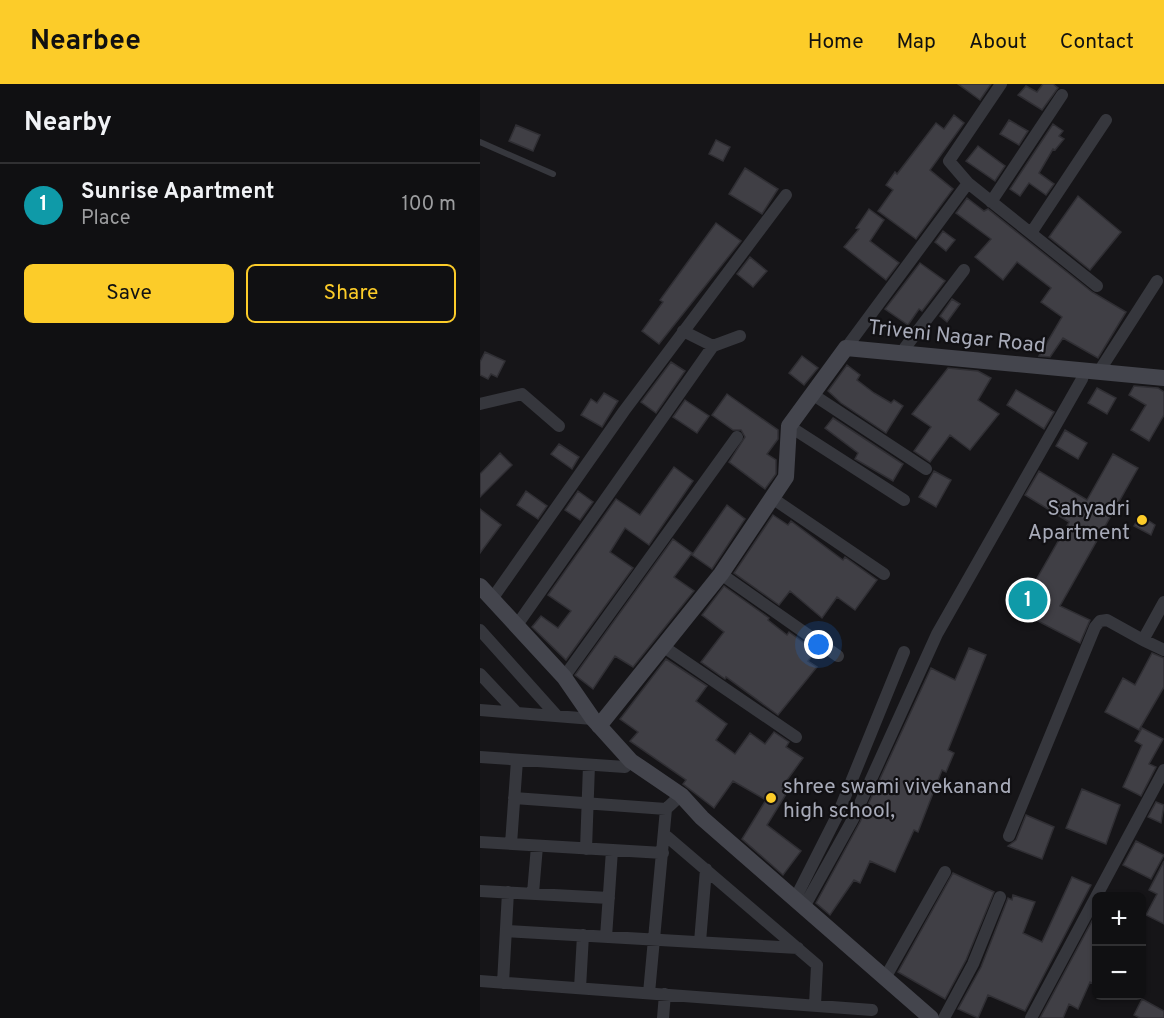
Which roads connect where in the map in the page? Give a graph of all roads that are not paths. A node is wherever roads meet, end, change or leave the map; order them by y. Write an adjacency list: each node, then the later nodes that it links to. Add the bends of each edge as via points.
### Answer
1 (1001, 84): 6 (street, via 949,161)
2 (1062, 95): 8 (street)
3 (1106, 120): 9 (street)
4 (480, 142): 5 (lane)
5 (553, 174)
6 (968, 183): 8 (street); 16 (street)
7 (786, 195): 13 (street)
8 (991, 202): 9 (street)
9 (1031, 233): 12 (street)
10 (964, 270): 17 (street)
11 (1157, 281): 18 (street)
12 (1097, 286)
13 (683, 331): 15 (street); 31 (street)
14 (740, 336): 15 (street)
15 (713, 346): 33 (street)
16 (846, 348): 17 (street, Triveni Nagar Road); 20 (street, Triveni Nagar Road)
17 (901, 353): 18 (street, Triveni Nagar Road)
18 (1091, 372): 19 (street, Triveni Nagar Road); 71 (street, via 1082,379 937,634 853,819)
19 (1164, 378)
20 (812, 394): 23 (street, Triveni Nagar Road); 25 (street)
21 (480, 404): 22 (street, via 522,394)
22 (559, 426)
23 (789, 426): 26 (street, via 786,477); 27 (street)
24 (737, 437): 41 (street)
25 (926, 469)
26 (772, 498): 28 (street); 29 (street)
27 (904, 500)
28 (721, 574): 36 (street); 39 (street)
29 (884, 574)
30 (480, 586): 31 (street)
31 (492, 599): 33 (street)
32 (1164, 602): 35 (street)
33 (517, 625): 41 (street)
34 (480, 630): 44 (street)
35 (1143, 640): 37 (street); 57 (street, via 1107,620 1095,627)
36 (664, 647): 45 (street); 46 (street)
37 (1164, 650)
38 (904, 652): 71 (street)
39 (838, 656)
40 (480, 674): 43 (street)
41 (564, 677): 45 (street)
42 (480, 710): 43 (street)
43 (516, 712): 44 (street)
44 (557, 716): 45 (street)
45 (596, 723): 49 (street)
46 (796, 737)
47 (480, 757): 48 (street)
48 (517, 760): 50 (street); 53 (street)
49 (632, 761): 50 (street, via 625,767); 52 (street)
50 (589, 765): 54 (street)
51 (1164, 770): 89 (street)
52 (681, 795): 55 (street); 71 (street)
53 (514, 798): 54 (street); 59 (street)
54 (588, 803): 55 (street); 61 (street)
55 (666, 809): 56 (street)
56 (664, 834): 63 (street); 64 (street)
57 (1009, 836)
58 (480, 842): 59 (street)
59 (511, 844): 60 (street)
60 (537, 846): 61 (street); 68 (street)
61 (586, 849): 62 (street)
62 (612, 850): 63 (street); 70 (street)
63 (663, 853): 75 (street)
64 (706, 869): 76 (street); 77 (street)
65 (945, 872): 78 (street)
66 (480, 891): 67 (street)
67 (508, 892): 68 (street); 72 (street)
68 (533, 893): 70 (street)
69 (1000, 897): 88 (street, via 973,964)
70 (609, 898): 74 (street)
71 (800, 903): 78 (street)
72 (506, 931): 73 (street); 80 (street)
73 (583, 935): 74 (street); 81 (street)
74 (606, 937): 75 (street)
75 (654, 940): 76 (street); 82 (street)
76 (700, 942): 77 (street)
77 (798, 948): 84 (street, via 818,965)
78 (885, 978): 87 (street)
79 (480, 981): 80 (street)
80 (503, 983): 81 (street)
81 (580, 988): 82 (street)
82 (649, 993): 83 (street)
83 (665, 994): 84 (street); 86 (street)
84 (819, 1009): 85 (street)
85 (872, 1010)
86 (663, 1018)
87 (931, 1018)
88 (944, 1018)
89 (1031, 1018)

